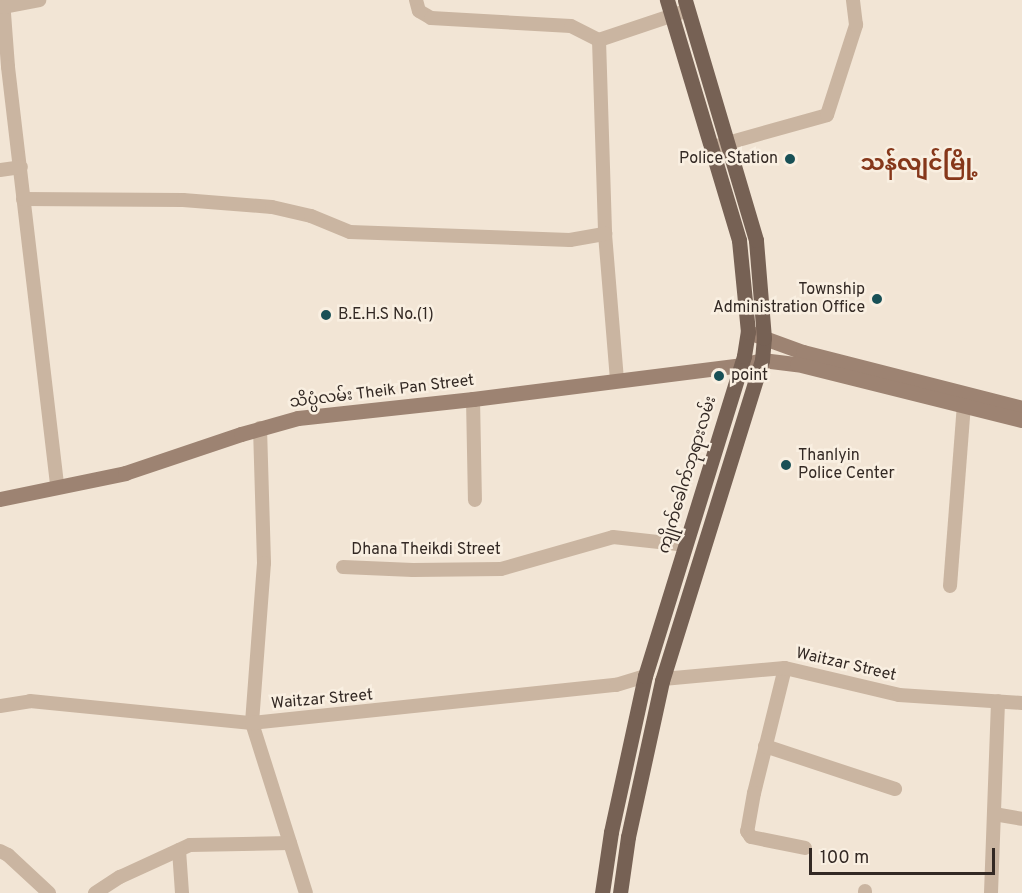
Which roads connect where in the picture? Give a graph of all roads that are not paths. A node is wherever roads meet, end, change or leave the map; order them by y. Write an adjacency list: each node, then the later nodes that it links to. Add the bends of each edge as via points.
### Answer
1 (39, 0): 5 (street)
2 (416, 0): 8 (street, via 419,11 431,18 571,26)
3 (667, 0): 7 (main road, ကျိုက်ခေါက်ဘုရားလမ်း)
4 (853, 0): 10 (street, via 856,25 827,115)
5 (3, 3): 9 (street)
6 (686, 5): 7 (street); 10 (main road)
7 (672, 16): 8 (street); 11 (main road, ကျိုက်ခေါက်ဘုရားလမ်း)
8 (599, 40): 15 (street)
9 (4, 67): 12 (street)
10 (729, 144): 11 (street); 17 (main road, via 756,240)
11 (712, 147): 16 (main road, ကျိုက်ခေါက်ဘုရားလမ်း, via 739,240)
12 (21, 167): 13 (street); 14 (street)
13 (0, 170)
14 (23, 199): 15 (street, via 183,200 272,207 311,216 350,232 570,240); 26 (street)
15 (605, 234): 20 (street)
16 (747, 332): 17 (street); 19 (main road, ကျိုက်ခေါက်ဘုရားလမ်း)
17 (764, 338): 18 (main road); 23 (street, via 803,352)
18 (762, 360): 19 (street, သိပ္ပံလမ်း Theik Pan Street); 22 (street, သိပ္ပံလမ်း Theik Pan Street, via 797,364); 34 (main road)
19 (741, 365): 20 (street, သိပ္ပံလမ်း Theik Pan Street); 29 (main road, ကျိုက်ခေါက်ဘုရားလမ်း)
20 (617, 381): 21 (street, သိပ္ပံလမ်း Theik Pan Street)
21 (473, 399): 25 (street, သိပ္ပံလမ်း Theik Pan Street, via 298,418); 28 (street)
22 (964, 406): 24 (street, သိပ္ပံလမ်း Theik Pan Street); 31 (street)
23 (1022, 408)
24 (1022, 420)
25 (260, 428): 26 (street, သိပ္ပံလမ်း Theik Pan Street, via 125,473); 38 (street, via 264,563)
26 (57, 488): 27 (street, သိပ္ပံလမ်း Theik Pan Street)
27 (0, 499)
28 (476, 500)
29 (685, 545): 30 (street, Dhana Theikdi Street, via 613,537 501,569); 33 (main road, ကျိုက်ခေါက်ဘုရားလမ်း)
30 (344, 567)
31 (950, 586)
32 (785, 668): 34 (street, Waitzar Street); 35 (street, Waitzar Street, via 899,695); 39 (street)
33 (645, 676): 38 (street, Waitzar Street, via 616,685); 51 (main road, ကျိုက်ခေါက်ဘုရားလမ်း, via 611,832)
34 (663, 679): 52 (main road, via 628,837)
35 (998, 701): 36 (street, Waitzar Street); 41 (street)
36 (1022, 703)
37 (0, 706): 38 (street, Waitzar Street, via 30,701)
38 (252, 723): 43 (street)
39 (765, 746): 40 (street); 44 (street, via 748,835)
40 (895, 789)
41 (994, 814): 42 (street); 53 (street)
42 (1022, 819)
43 (291, 843): 45 (street, via 190,846); 50 (street)
44 (805, 848)
45 (179, 850): 48 (street); 49 (street)
46 (0, 851): 47 (street)
47 (49, 893)
48 (95, 893)
49 (182, 893)
50 (306, 893)
51 (602, 893)
52 (620, 893)
53 (991, 893)

